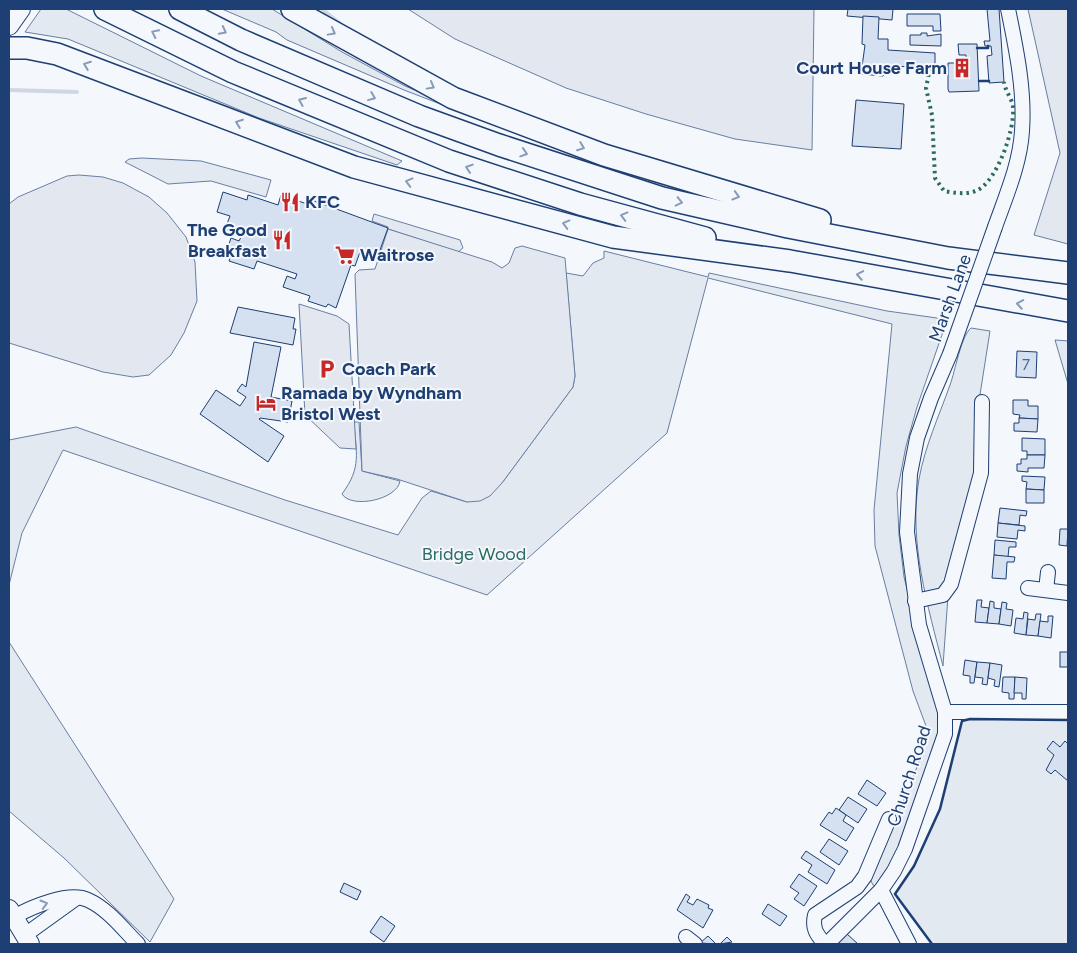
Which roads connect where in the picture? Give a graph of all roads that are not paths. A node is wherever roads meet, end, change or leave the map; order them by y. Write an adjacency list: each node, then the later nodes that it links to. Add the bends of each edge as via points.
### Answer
1 (105, 9): 7 (highway, one-way to 1, via 580,204 449,161 233,72)
2 (180, 9): 6 (highway, one-way to 6, via 258,48 419,116 662,198 788,227)
3 (292, 9): 6 (highway, one-way to 6, via 462,102 604,155)
4 (1008, 9): 15 (street, Marsh Lane, bridge, via 1022,93 1022,132 1016,168 917,438 910,474 907,532)
5 (9, 48): 7 (highway, one-way to 5, via 613,237 421,185 354,166 57,54)
6 (948, 258): 8 (highway)
7 (790, 261): 9 (highway, one-way to 7)
8 (1068, 273)
9 (1068, 311)
10 (982, 402): 15 (street, via 980,473 951,584 943,595)
11 (1048, 572): 13 (street)
12 (1028, 588): 13 (street)
13 (1046, 590): 14 (street)
14 (1068, 594)
15 (915, 601): 16 (street, Marsh Lane)
16 (945, 712): 17 (street, Church Road); 19 (street, Church Road, via 945,734 928,786 905,848)
17 (1068, 712)
18 (884, 823): 24 (street, via 865,876 857,887 815,915 814,930)
19 (881, 890): 24 (street, Church Road); 25 (street)
20 (76, 899): 21 (street, one-way to 20); 22 (street); 23 (street, via 86,899 102,908)
21 (11, 913): 22 (main road)
22 (27, 939)
23 (138, 944)
24 (826, 944)
25 (909, 944)

